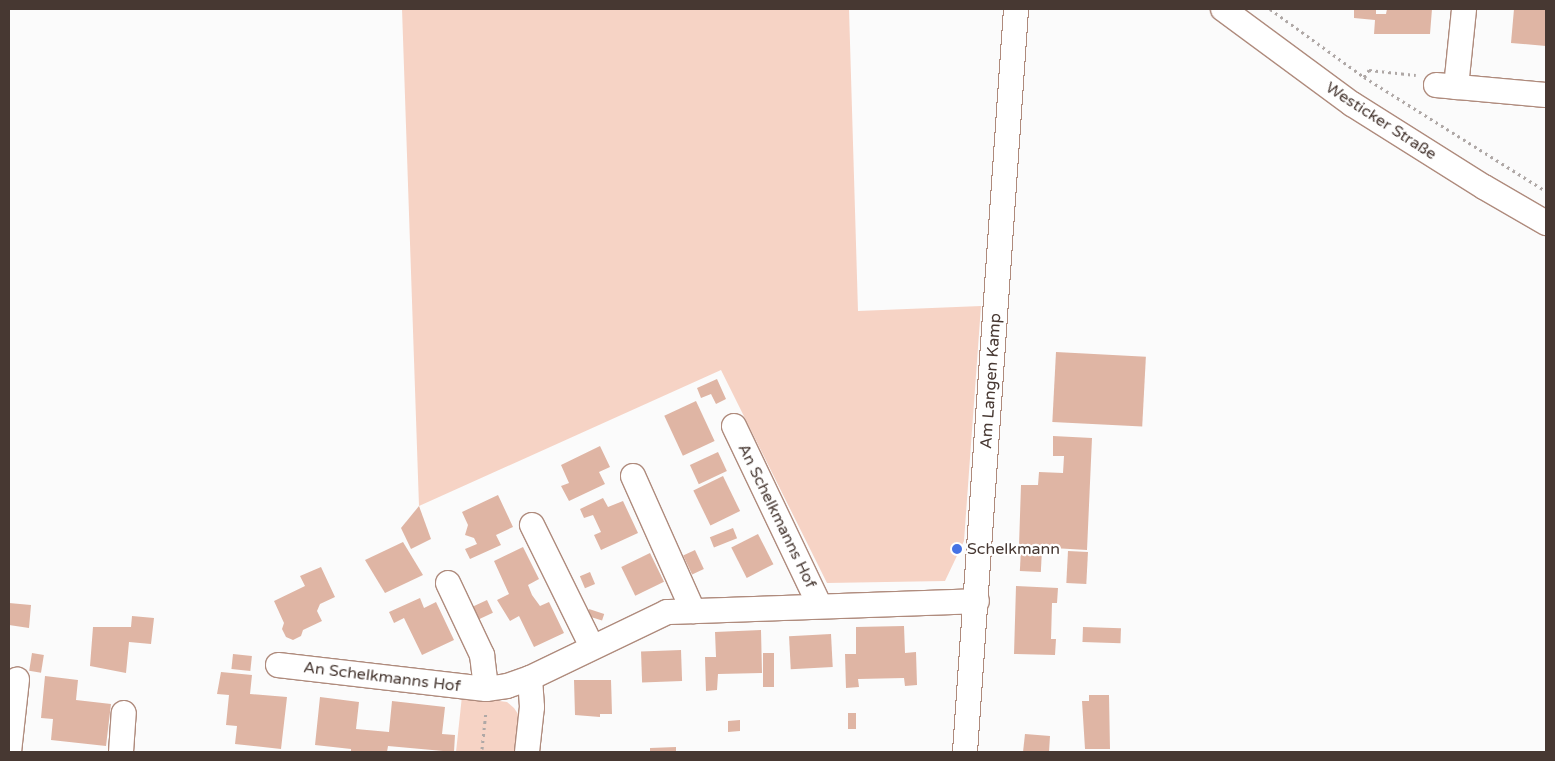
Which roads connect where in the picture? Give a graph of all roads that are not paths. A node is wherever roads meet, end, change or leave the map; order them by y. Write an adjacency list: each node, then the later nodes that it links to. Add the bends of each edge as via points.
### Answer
1 (1016, 9): 10 (street, Am Langen Kamp)
2 (1223, 9): 5 (street, Westicker Straße, via 1352,104 1484,188)
3 (1464, 9): 4 (street, via 1446,86)
4 (1546, 95)
5 (1546, 223)
6 (734, 426): 11 (street, An Schelkmanns Hof)
7 (633, 476): 12 (street)
8 (532, 525): 13 (street)
9 (448, 583): 17 (street, An Schelkmanns Hof, via 482,655)
10 (977, 601): 11 (street, An Schelkmanns Hof); 22 (street, Am Langen Kamp)
11 (820, 606): 12 (street, An Schelkmanns Hof)
12 (693, 611): 13 (street, An Schelkmanns Hof, via 666,612)
13 (592, 647): 15 (street, An Schelkmanns Hof)
14 (278, 665): 17 (street, An Schelkmanns Hof)
15 (530, 678): 17 (street, An Schelkmanns Hof); 21 (street, via 532,707)
16 (17, 679): 19 (street)
17 (486, 689)
18 (124, 713): 20 (street)
19 (10, 752)
20 (120, 752)
21 (527, 752)
22 (965, 752)

